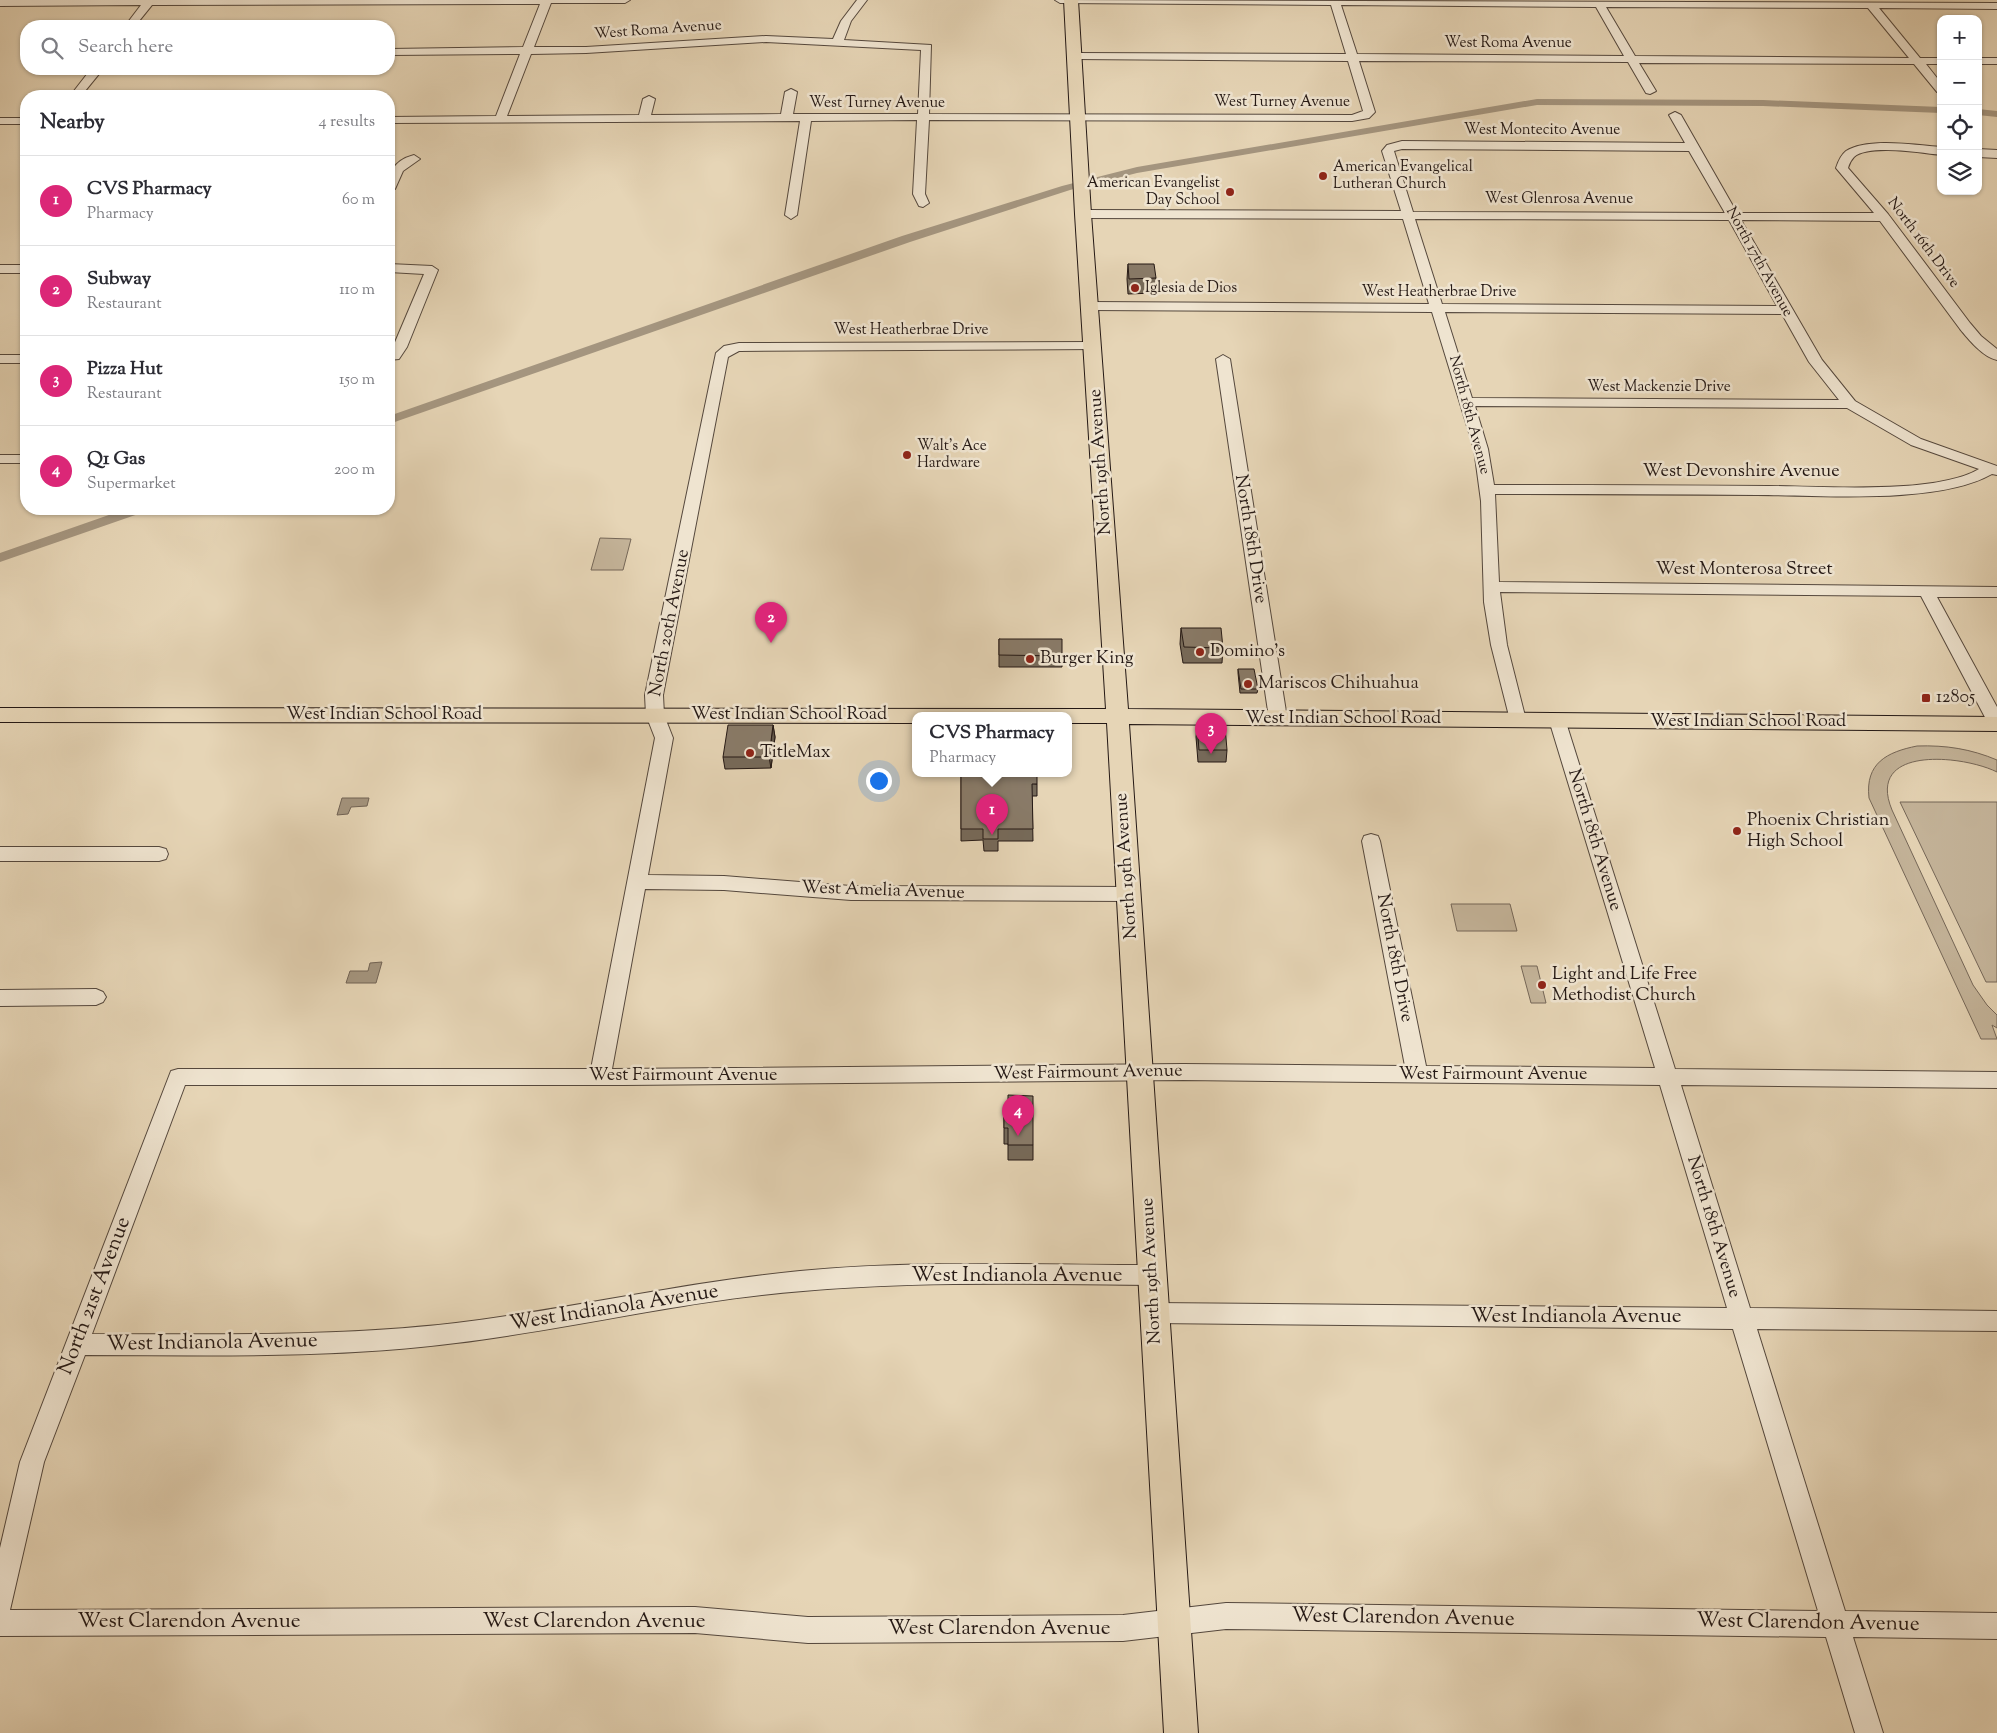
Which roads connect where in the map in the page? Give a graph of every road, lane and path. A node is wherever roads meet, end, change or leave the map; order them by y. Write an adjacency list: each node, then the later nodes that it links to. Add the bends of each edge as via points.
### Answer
1 (625, 0): 6 (street)
2 (862, 0): 17 (street, via 846,21)
3 (1060, 0): 4 (street)
4 (1071, 0): 7 (street); 21 (main road, North 19th Avenue)
5 (282, 1): 6 (street); 9 (street)
6 (547, 1): 19 (street)
7 (1230, 1): 10 (street)
8 (1352, 1): 10 (street); 11 (street)
9 (149, 2): 13 (street); 16 (street)
10 (1335, 2): 22 (street)
11 (1474, 2): 12 (street)
12 (1598, 2): 14 (street); 23 (street)
13 (5, 5)
14 (1871, 5): 15 (street); 24 (street)
15 (1997, 6)
16 (135, 20)
17 (838, 41): 18 (street, West Roma Avenue); 19 (street, West Roma Avenue, via 766,39)
18 (927, 47): 39 (street)
19 (526, 51): 20 (street, West Roma Avenue); 42 (street)
20 (395, 52)
21 (1075, 56): 22 (street, West Roma Avenue); 36 (main road, North 19th Avenue)
22 (1352, 57): 23 (street, West Roma Avenue); 35 (street, via 1369,112)
23 (1631, 59): 24 (street, West Roma Avenue); 31 (street)
24 (1917, 61): 25 (street, West Roma Avenue); 29 (street)
25 (1937, 61)
26 (1982, 61): 27 (street)
27 (1997, 61)
28 (92, 75): 30 (street)
29 (1937, 85)
30 (80, 90)
31 (1650, 91)
32 (790, 92): 40 (street)
33 (649, 99): 37 (street)
34 (1675, 115): 46 (street, North 17th Avenue)
35 (1365, 116): 36 (street, West Turney Avenue)
36 (1078, 117): 39 (street, West Turney Avenue); 53 (main road, North 19th Avenue)
37 (644, 118): 40 (street, West Turney Avenue); 42 (street, West Turney Avenue)
38 (806, 118): 39 (street, West Turney Avenue); 40 (street, West Turney Avenue); 54 (street)
39 (923, 118): 52 (street, via 919,194)
40 (786, 119)
41 (395, 120): 42 (street, West Turney Avenue)
42 (500, 120)
43 (0, 121): 44 (street)
44 (20, 121)
45 (1391, 147): 46 (street, West Montecito Avenue); 55 (street, North 18th Avenue, via 1388,151)
46 (1693, 147): 56 (street, North 17th Avenue)
47 (1937, 151): 57 (street, North 16th Drive, via 1886,148 1852,153 1846,158 1842,168)
48 (1982, 153): 49 (street)
49 (1997, 154)
50 (414, 159): 51 (street, via 398,169)
51 (395, 176)
52 (923, 202)
53 (1083, 214): 55 (street, West Glenrosa Avenue); 61 (main road, North 19th Avenue)
54 (790, 215)
55 (1408, 215): 56 (street, West Glenrosa Avenue); 62 (street, North 18th Avenue)
56 (1734, 216): 57 (street, West Glenrosa Avenue); 63 (street, North 17th Avenue)
57 (1884, 217): 67 (street, North 16th Drive, via 1965,326)
58 (395, 268): 66 (street, via 432,270 400,348)
59 (0, 269): 60 (street)
60 (20, 269)
61 (1090, 306): 62 (street, West Heatherbrae Drive); 64 (main road, North 19th Avenue)
62 (1438, 308): 63 (street, West Heatherbrae Drive); 71 (street, North 18th Avenue)
63 (1787, 310): 72 (street, North 17th Avenue, via 1816,362)
64 (1094, 346): 65 (street, West Heatherbrae Drive); 84 (main road, North 19th Avenue)
65 (729, 349): 81 (street, North 20th Avenue, via 722,356 654,695)
66 (395, 352)
67 (1997, 356)
68 (0, 359): 69 (street)
69 (20, 359)
70 (1223, 359): 85 (street, North 18th Drive)
71 (1468, 402): 72 (street, West Mackenzie Drive); 76 (street, North 18th Avenue)
72 (1850, 404): 75 (street, via 1916,442)
73 (20, 459): 74 (street)
74 (0, 460)
75 (1994, 470): 76 (street, West Devonshire Avenue, via 1948,486 1874,491)
76 (1488, 489): 77 (street, North 18th Avenue)
77 (1491, 586): 78 (street, West Monterosa Street, via 1511,589); 86 (street, North 18th Avenue, via 1499,645)
78 (1926, 591): 79 (street, West Monterosa Street); 88 (street)
79 (1997, 592)
80 (0, 715): 81 (main road, West Indian School Road)
81 (655, 715): 82 (main road, West Indian School Road); 92 (street, North 20th Avenue, via 664,738)
82 (912, 716)
83 (1072, 716): 84 (main road, West Indian School Road)
84 (1118, 716): 85 (main road, West Indian School Road); 93 (main road, North 19th Avenue)
85 (1278, 718): 86 (main road, West Indian School Road)
86 (1517, 720): 87 (main road, West Indian School Road)
87 (1558, 720): 88 (main road, West Indian School Road); 98 (street, North 18th Avenue)
88 (1997, 724)
89 (1371, 841): 97 (street, North 18th Drive)
90 (0, 854): 91 (street)
91 (159, 854)
92 (637, 882): 93 (street, West Amelia Avenue, via 724,883 851,893); 99 (street, North 20th Avenue)
93 (1128, 894): 96 (main road, North 19th Avenue)
94 (96, 997): 95 (street)
95 (0, 998)
96 (1140, 1073): 97 (street, West Fairmount Avenue); 99 (street, West Fairmount Avenue); 102 (main road, North 19th Avenue)
97 (1417, 1074): 98 (street, West Fairmount Avenue)
98 (1667, 1076): 101 (street, West Fairmount Avenue); 104 (street, North 18th Avenue)
99 (600, 1077): 100 (street, West Fairmount Avenue)
100 (178, 1078): 106 (street, North 21st Avenue)
101 (1997, 1080)
102 (1153, 1275): 103 (main road, North 19th Avenue); 106 (street, West Indianola Avenue, via 944,1276 800,1281 720,1290 567,1318 455,1334 306,1343)
103 (1154, 1312): 104 (street, West Indianola Avenue); 108 (main road, North 19th Avenue)
104 (1740, 1319): 105 (street, West Indianola Avenue); 110 (street, North 18th Avenue)
105 (1997, 1321)
106 (76, 1344): 107 (street, North 21st Avenue, via 32,1462)
107 (0, 1604)
108 (1175, 1621): 109 (street, West Clarendon Avenue, via 1123,1628 818,1630 695,1620); 110 (street, West Clarendon Avenue, via 1226,1616); 112 (main road, North 19th Avenue)
109 (0, 1623)
110 (1835, 1623): 111 (street, West Clarendon Avenue); 113 (street, North 18th Avenue)
111 (1997, 1626)
112 (1181, 1733)
113 (1869, 1733)

